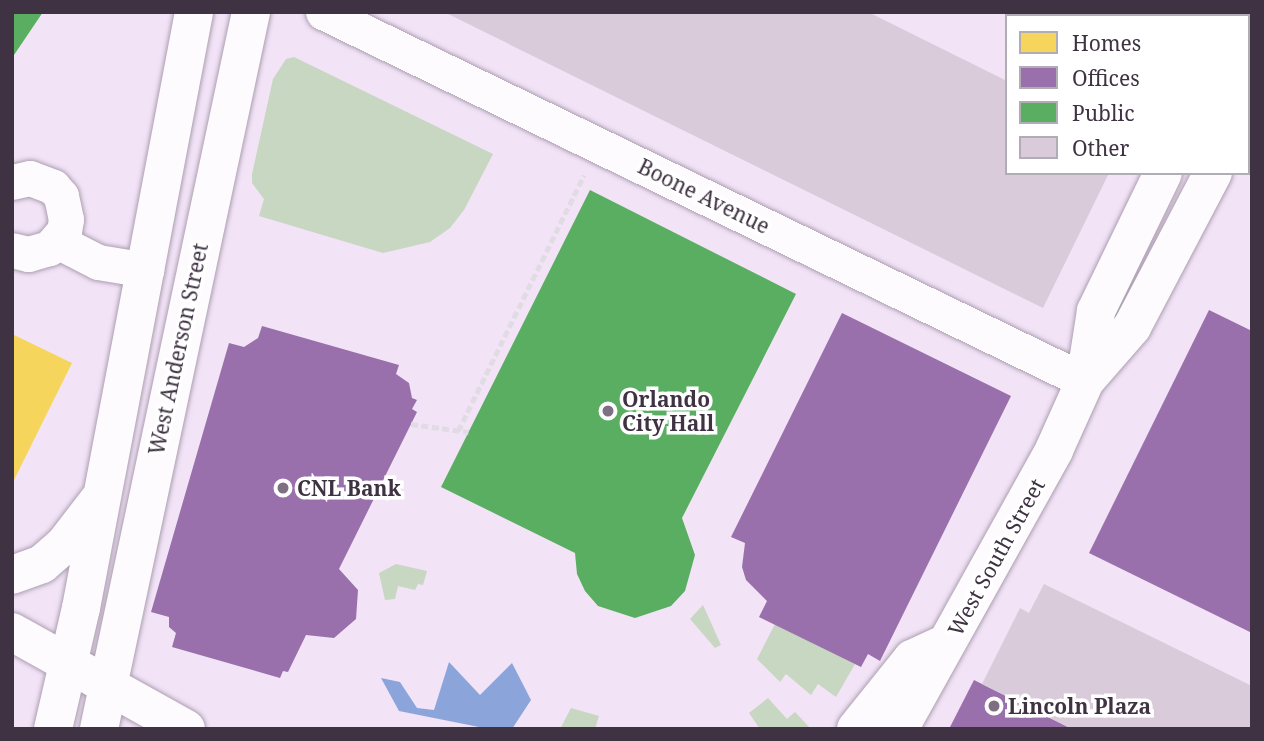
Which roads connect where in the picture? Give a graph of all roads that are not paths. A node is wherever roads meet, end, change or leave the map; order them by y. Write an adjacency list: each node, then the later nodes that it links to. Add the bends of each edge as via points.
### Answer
1 (194, 12): 9 (main road, West Anderson Street)
2 (251, 12): 16 (main road, West Anderson Street)
3 (323, 12): 10 (street, Boone Avenue)
4 (1162, 175): 10 (main road, West South Street, via 1096,311)
5 (1212, 175): 10 (main road, West South Street, via 1132,327)
6 (12, 182): 7 (street, via 43,180 61,196 66,219)
7 (57, 241): 8 (street, via 39,252); 9 (street, via 98,262)
8 (12, 250)
9 (146, 270): 11 (main road, West Anderson Street)
10 (1085, 381): 14 (main road, West South Street, via 1048,461)
11 (104, 494): 12 (main road, via 64,545 41,564); 15 (main road, West Anderson Street)
12 (12, 575)
13 (12, 632): 15 (main road)
14 (948, 643): 20 (main road, via 912,659); 21 (main road, West South Street)
15 (68, 664): 16 (main road); 17 (main road, West Anderson Street)
16 (108, 686): 18 (main road, West Anderson Street); 19 (main road)
17 (52, 729)
18 (99, 729)
19 (186, 729)
20 (856, 729)
21 (899, 729)

